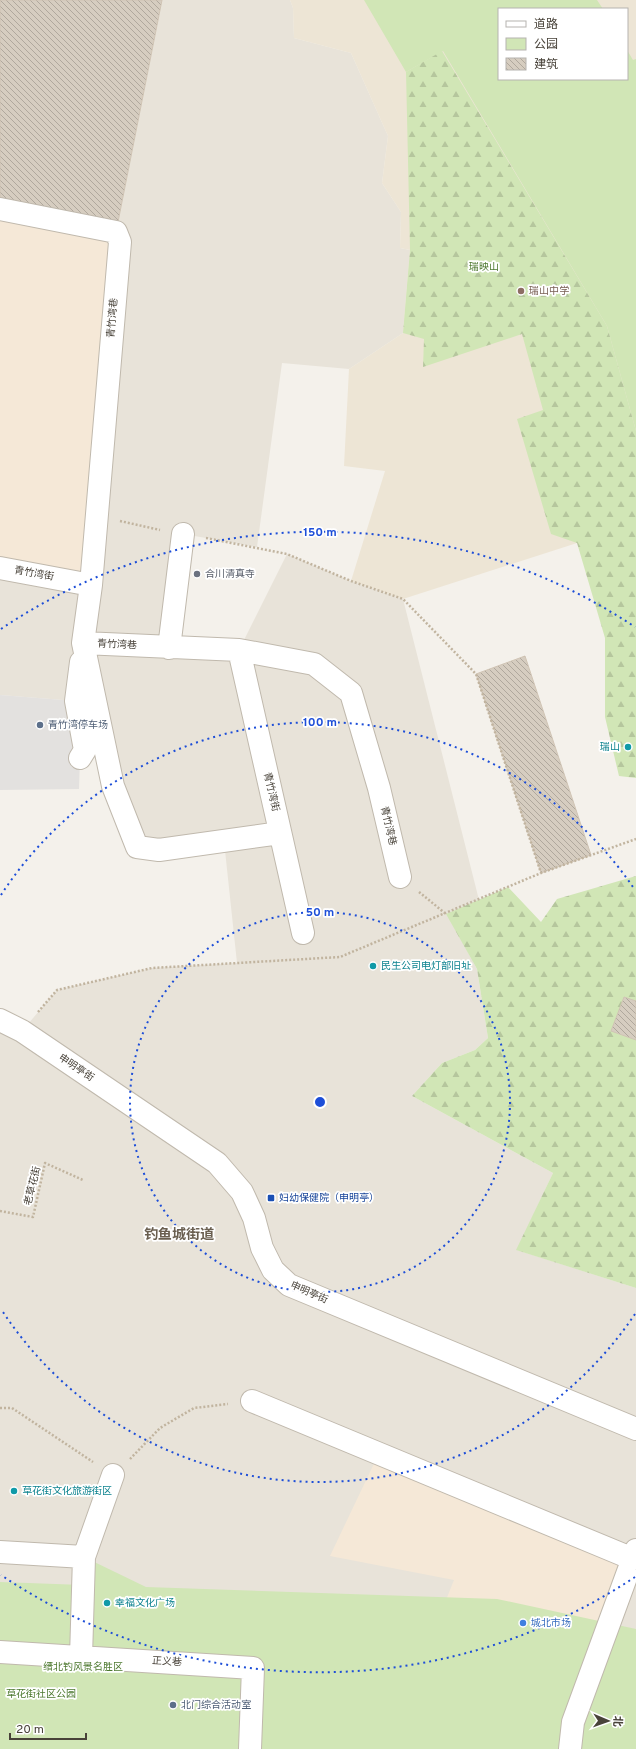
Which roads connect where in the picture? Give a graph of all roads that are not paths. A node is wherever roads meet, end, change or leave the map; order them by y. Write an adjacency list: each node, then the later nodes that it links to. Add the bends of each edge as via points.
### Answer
1 (0, 209): 4 (street, 青竹湾巷, via 116,232 120,242)
2 (183, 534): 6 (street)
3 (0, 568): 4 (street, 青竹湾街)
4 (91, 585): 5 (street, 青竹湾巷)
5 (83, 643): 6 (street, 青竹湾巷); 8 (street, via 76,701 85,750); 9 (street, via 113,786 137,847 159,850)
6 (169, 648): 7 (street, 青竹湾巷)
7 (239, 650): 9 (street, 青竹湾街); 10 (street, 青竹湾巷, via 314,664 351,693 379,788)
8 (80, 758)
9 (280, 833): 11 (street, 青竹湾街)
10 (400, 877)
11 (303, 933)
12 (0, 1020): 14 (street, 申明亭街, via 22,1031 217,1163 242,1192 254,1218 262,1248 274,1270 288,1285)
13 (252, 1401): 17 (street)
14 (636, 1429)
15 (113, 1475): 18 (street)
16 (0, 1552): 18 (street)
17 (634, 1555): 22 (street, via 573,1722)
18 (84, 1557): 20 (street)
19 (0, 1652): 20 (street, 正义巷)
20 (81, 1657): 21 (street, 正义巷, via 253,1668)
21 (250, 1749)
22 (570, 1749)

